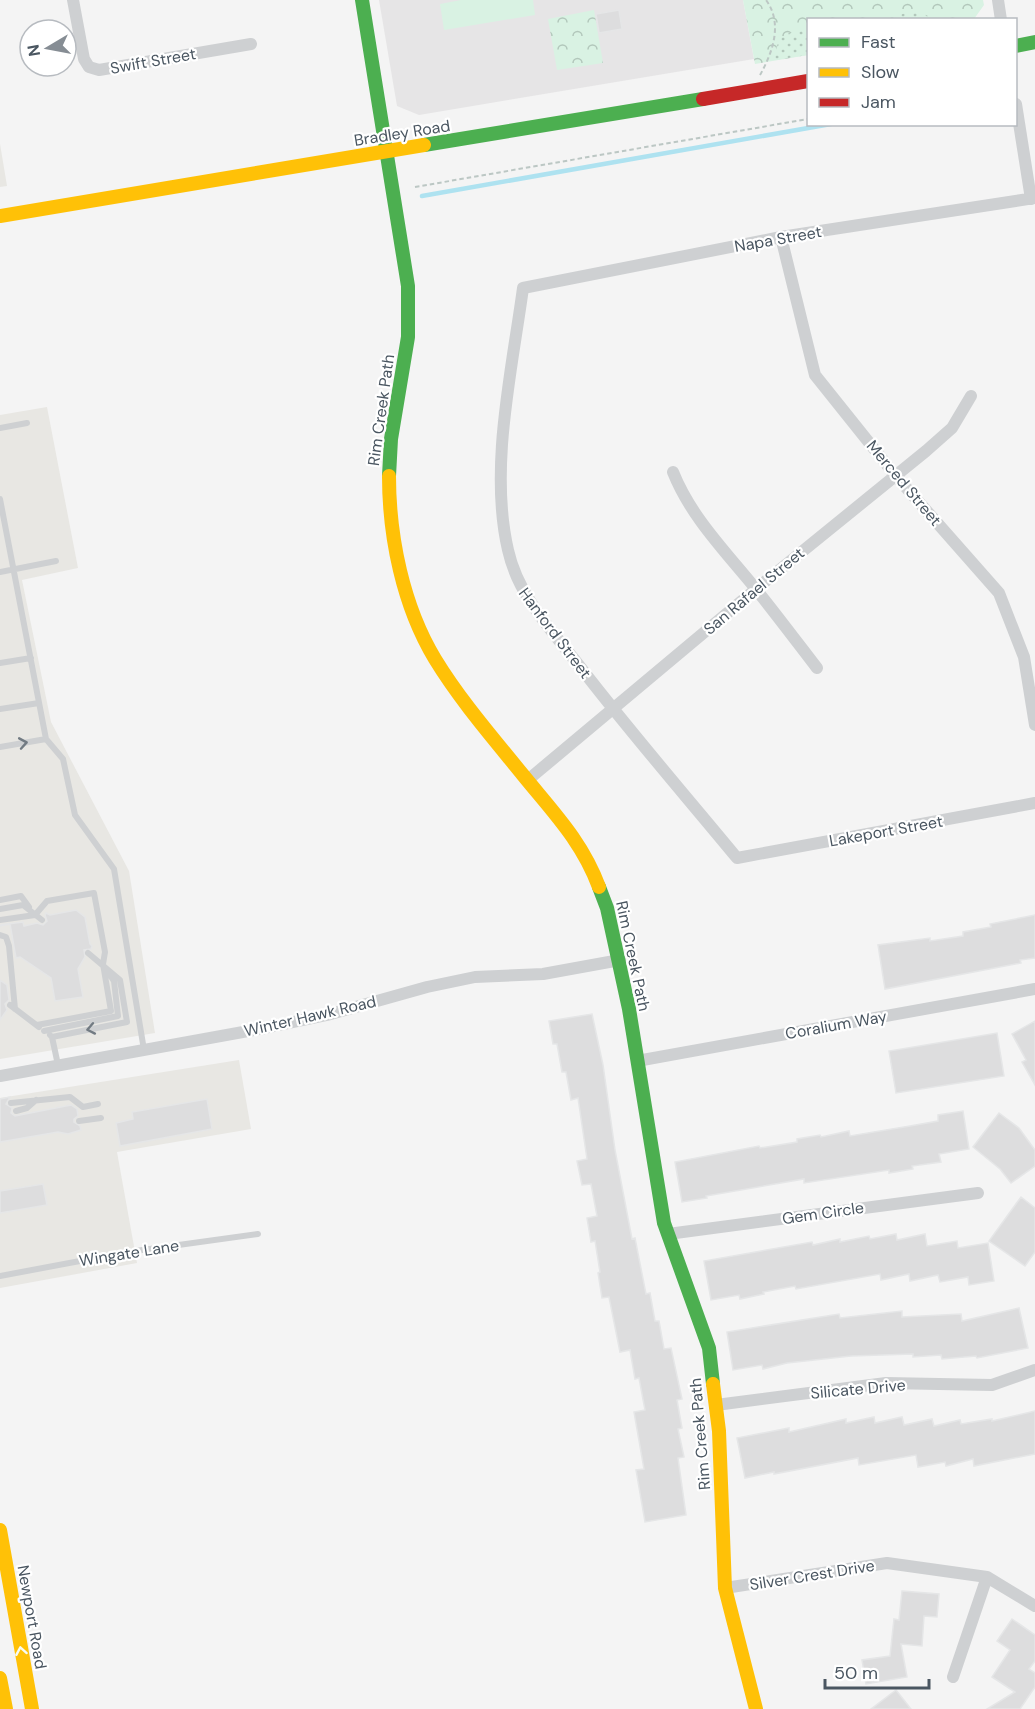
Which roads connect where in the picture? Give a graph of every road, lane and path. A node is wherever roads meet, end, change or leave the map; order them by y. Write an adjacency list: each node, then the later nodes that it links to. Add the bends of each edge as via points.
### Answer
1 (73, 0): 7 (street, Swift Street, via 84,59 89,67 99,70)
2 (362, 0): 13 (street, Rim Creek Path)
3 (766, 0): 10 (path, via 772,8 775,27 771,55)
4 (998, 0): 5 (street)
5 (1001, 18)
6 (1035, 42): 8 (street)
7 (251, 45)
8 (1017, 46)
9 (807, 81): 10 (street, Bradley Road)
10 (752, 90): 13 (street, Bradley Road)
11 (1017, 110): 15 (street)
12 (807, 119): 14 (path)
13 (388, 152): 16 (street, Bradley Road); 38 (street, Rim Creek Path, via 409,311 389,469 397,558 412,612 435,659 481,723)
14 (414, 187)
15 (1033, 198): 17 (street, Napa Street)
16 (0, 216)
17 (781, 237): 18 (street, Napa Street); 23 (street, Merced Street, via 815,375)
18 (523, 288): 34 (street, Hanford Street, via 506,412 500,492 507,549 517,582)
19 (971, 396): 23 (street, San Rafael Street, via 952,428)
20 (27, 423): 21 (lane)
21 (0, 428)
22 (673, 472): 28 (street, via 695,516)
23 (896, 475): 28 (street, San Rafael Street); 35 (street, Merced Street, via 999,593 1024,657)
24 (0, 499): 26 (lane)
25 (56, 561): 26 (lane)
26 (13, 569): 27 (lane); 29 (lane)
27 (0, 572)
28 (756, 589): 31 (street); 34 (street, San Rafael Street)
29 (31, 658): 30 (lane); 32 (lane)
30 (0, 663)
31 (817, 668)
32 (39, 702): 33 (lane); 36 (lane)
33 (0, 709)
34 (613, 709): 38 (street, San Rafael Street); 40 (street, Hanford Street)
35 (1035, 725)
36 (46, 739): 37 (lane, one-way to 36); 54 (lane, via 63,759 75,815 114,869)
37 (0, 747)
38 (529, 779): 48 (street, Rim Creek Path, via 586,857 608,908)
39 (1035, 803): 40 (street, Lakeport Street)
40 (737, 858)
41 (0, 900): 43 (lane, via 21,896)
42 (0, 909): 43 (lane, via 23,905)
43 (35, 915): 44 (lane); 45 (lane); 49 (lane, via 47,901 94,893 105,952)
44 (0, 920)
45 (42, 920)
46 (0, 935): 51 (lane, via 6,937 9,946 13,1007)
47 (88, 953): 49 (lane)
48 (620, 960): 54 (street, Winter Hawk Road, via 543,974 475,977 327,1015); 55 (street, Rim Creek Path)
49 (103, 964): 51 (lane, via 111,1011); 52 (lane, via 114,981 118,1016); 53 (lane, one-way to 53, via 120,980 127,1022)
50 (1035, 989): 55 (street, Coralium Way)
51 (37, 1025): 52 (lane)
52 (44, 1031): 53 (lane)
53 (52, 1037): 56 (lane)
54 (144, 1051): 56 (street, Winter Hawk Road)
55 (637, 1061): 66 (street, Rim Creek Path)
56 (58, 1066): 57 (street, Winter Hawk Road)
57 (0, 1076)
58 (36, 1100): 59 (lane); 60 (lane, via 70,1097 83,1107); 61 (lane)
59 (11, 1103)
60 (98, 1104)
61 (16, 1111)
62 (100, 1118): 63 (lane)
63 (79, 1121)
64 (978, 1193): 66 (street, Gem Circle)
65 (258, 1234): 67 (lane, Wingate Lane, via 128,1252)
66 (668, 1234): 69 (street, Rim Creek Path, via 709,1348)
67 (0, 1276)
68 (1035, 1370): 69 (street, Silicate Drive, via 992,1385 886,1383)
69 (716, 1405): 72 (street, Rim Creek Path)
70 (0, 1530): 77 (street, Newport Road, one-way to 70)
71 (987, 1577): 72 (street, Silver Crest Drive, via 887,1563); 73 (street, Silver Crest Drive); 74 (street)
72 (725, 1588): 78 (street, Rim Creek Path)
73 (1035, 1606)
74 (953, 1677)
75 (0, 1678): 76 (street)
76 (6, 1709)
77 (32, 1709)
78 (756, 1709)

